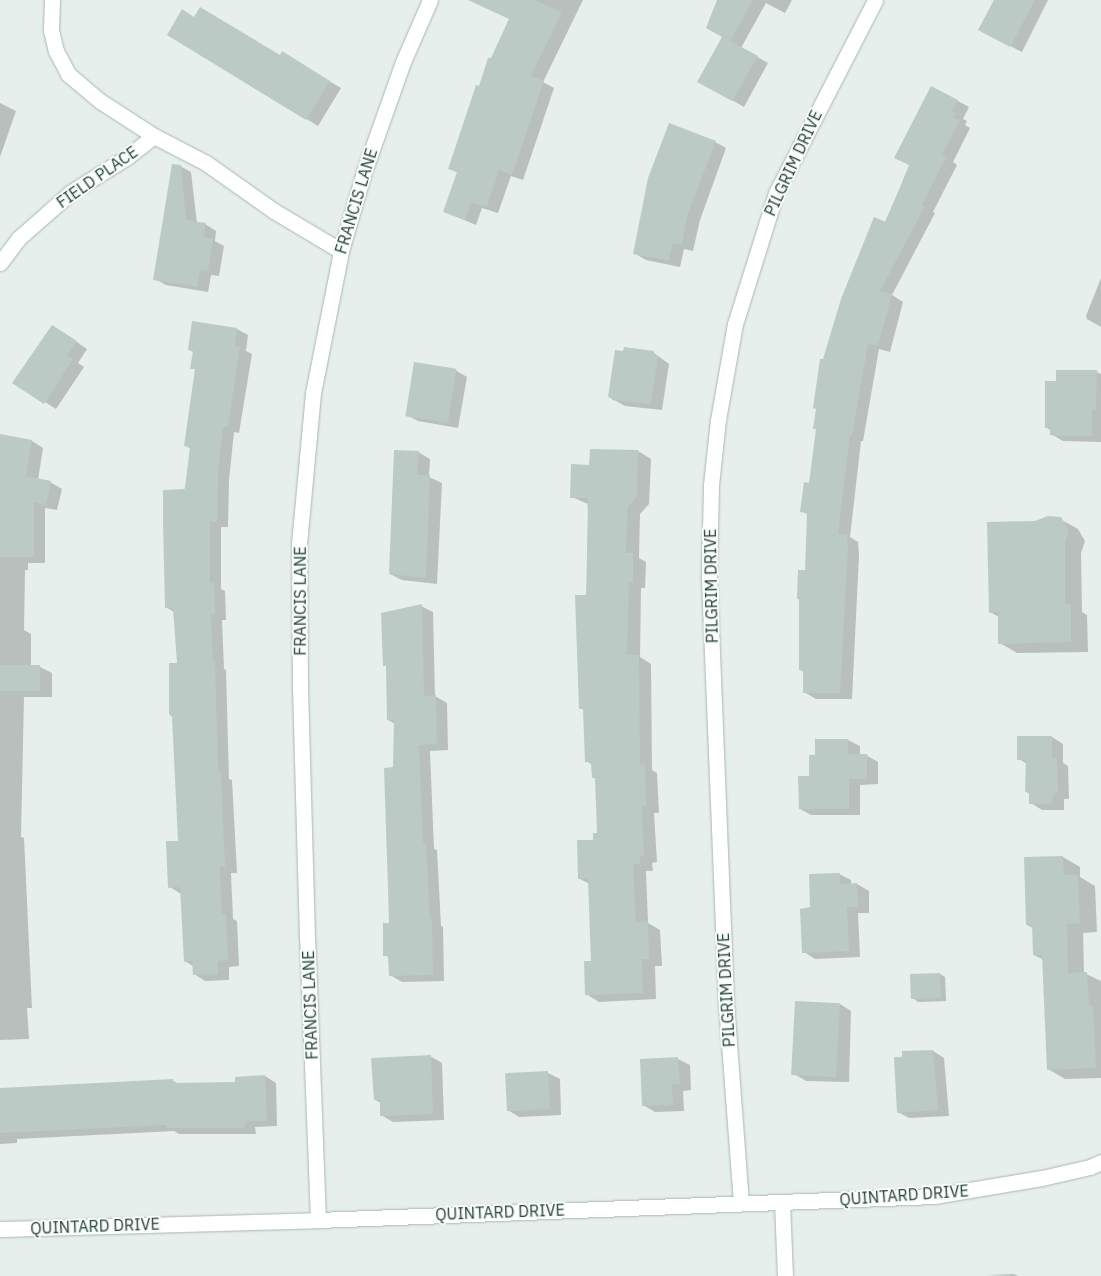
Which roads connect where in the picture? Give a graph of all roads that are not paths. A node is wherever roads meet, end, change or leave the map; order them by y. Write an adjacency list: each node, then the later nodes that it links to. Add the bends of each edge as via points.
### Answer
1 (52, 0): 4 (street, via 51,30 56,51 68,74 100,101)
2 (430, 0): 5 (street, FRANCIS LANE, via 403,62 364,172)
3 (875, 0): 9 (street, PILGRIM DRIVE, via 776,193 734,324 718,420 711,485 709,574 726,1002)
4 (154, 136): 5 (street, via 206,163 274,211); 6 (street, FIELD PLACE, via 71,192 19,238)
5 (341, 251): 10 (street, FRANCIS LANE, via 313,393 299,544 307,938)
6 (0, 263)
7 (1101, 1162): 8 (street, QUINTARD DRIVE, via 998,1187 934,1196)
8 (782, 1202): 9 (street, QUINTARD DRIVE); 12 (street)
9 (741, 1203): 10 (street, QUINTARD DRIVE)
10 (318, 1220): 11 (street, QUINTARD DRIVE)
11 (0, 1229)
12 (785, 1276)

